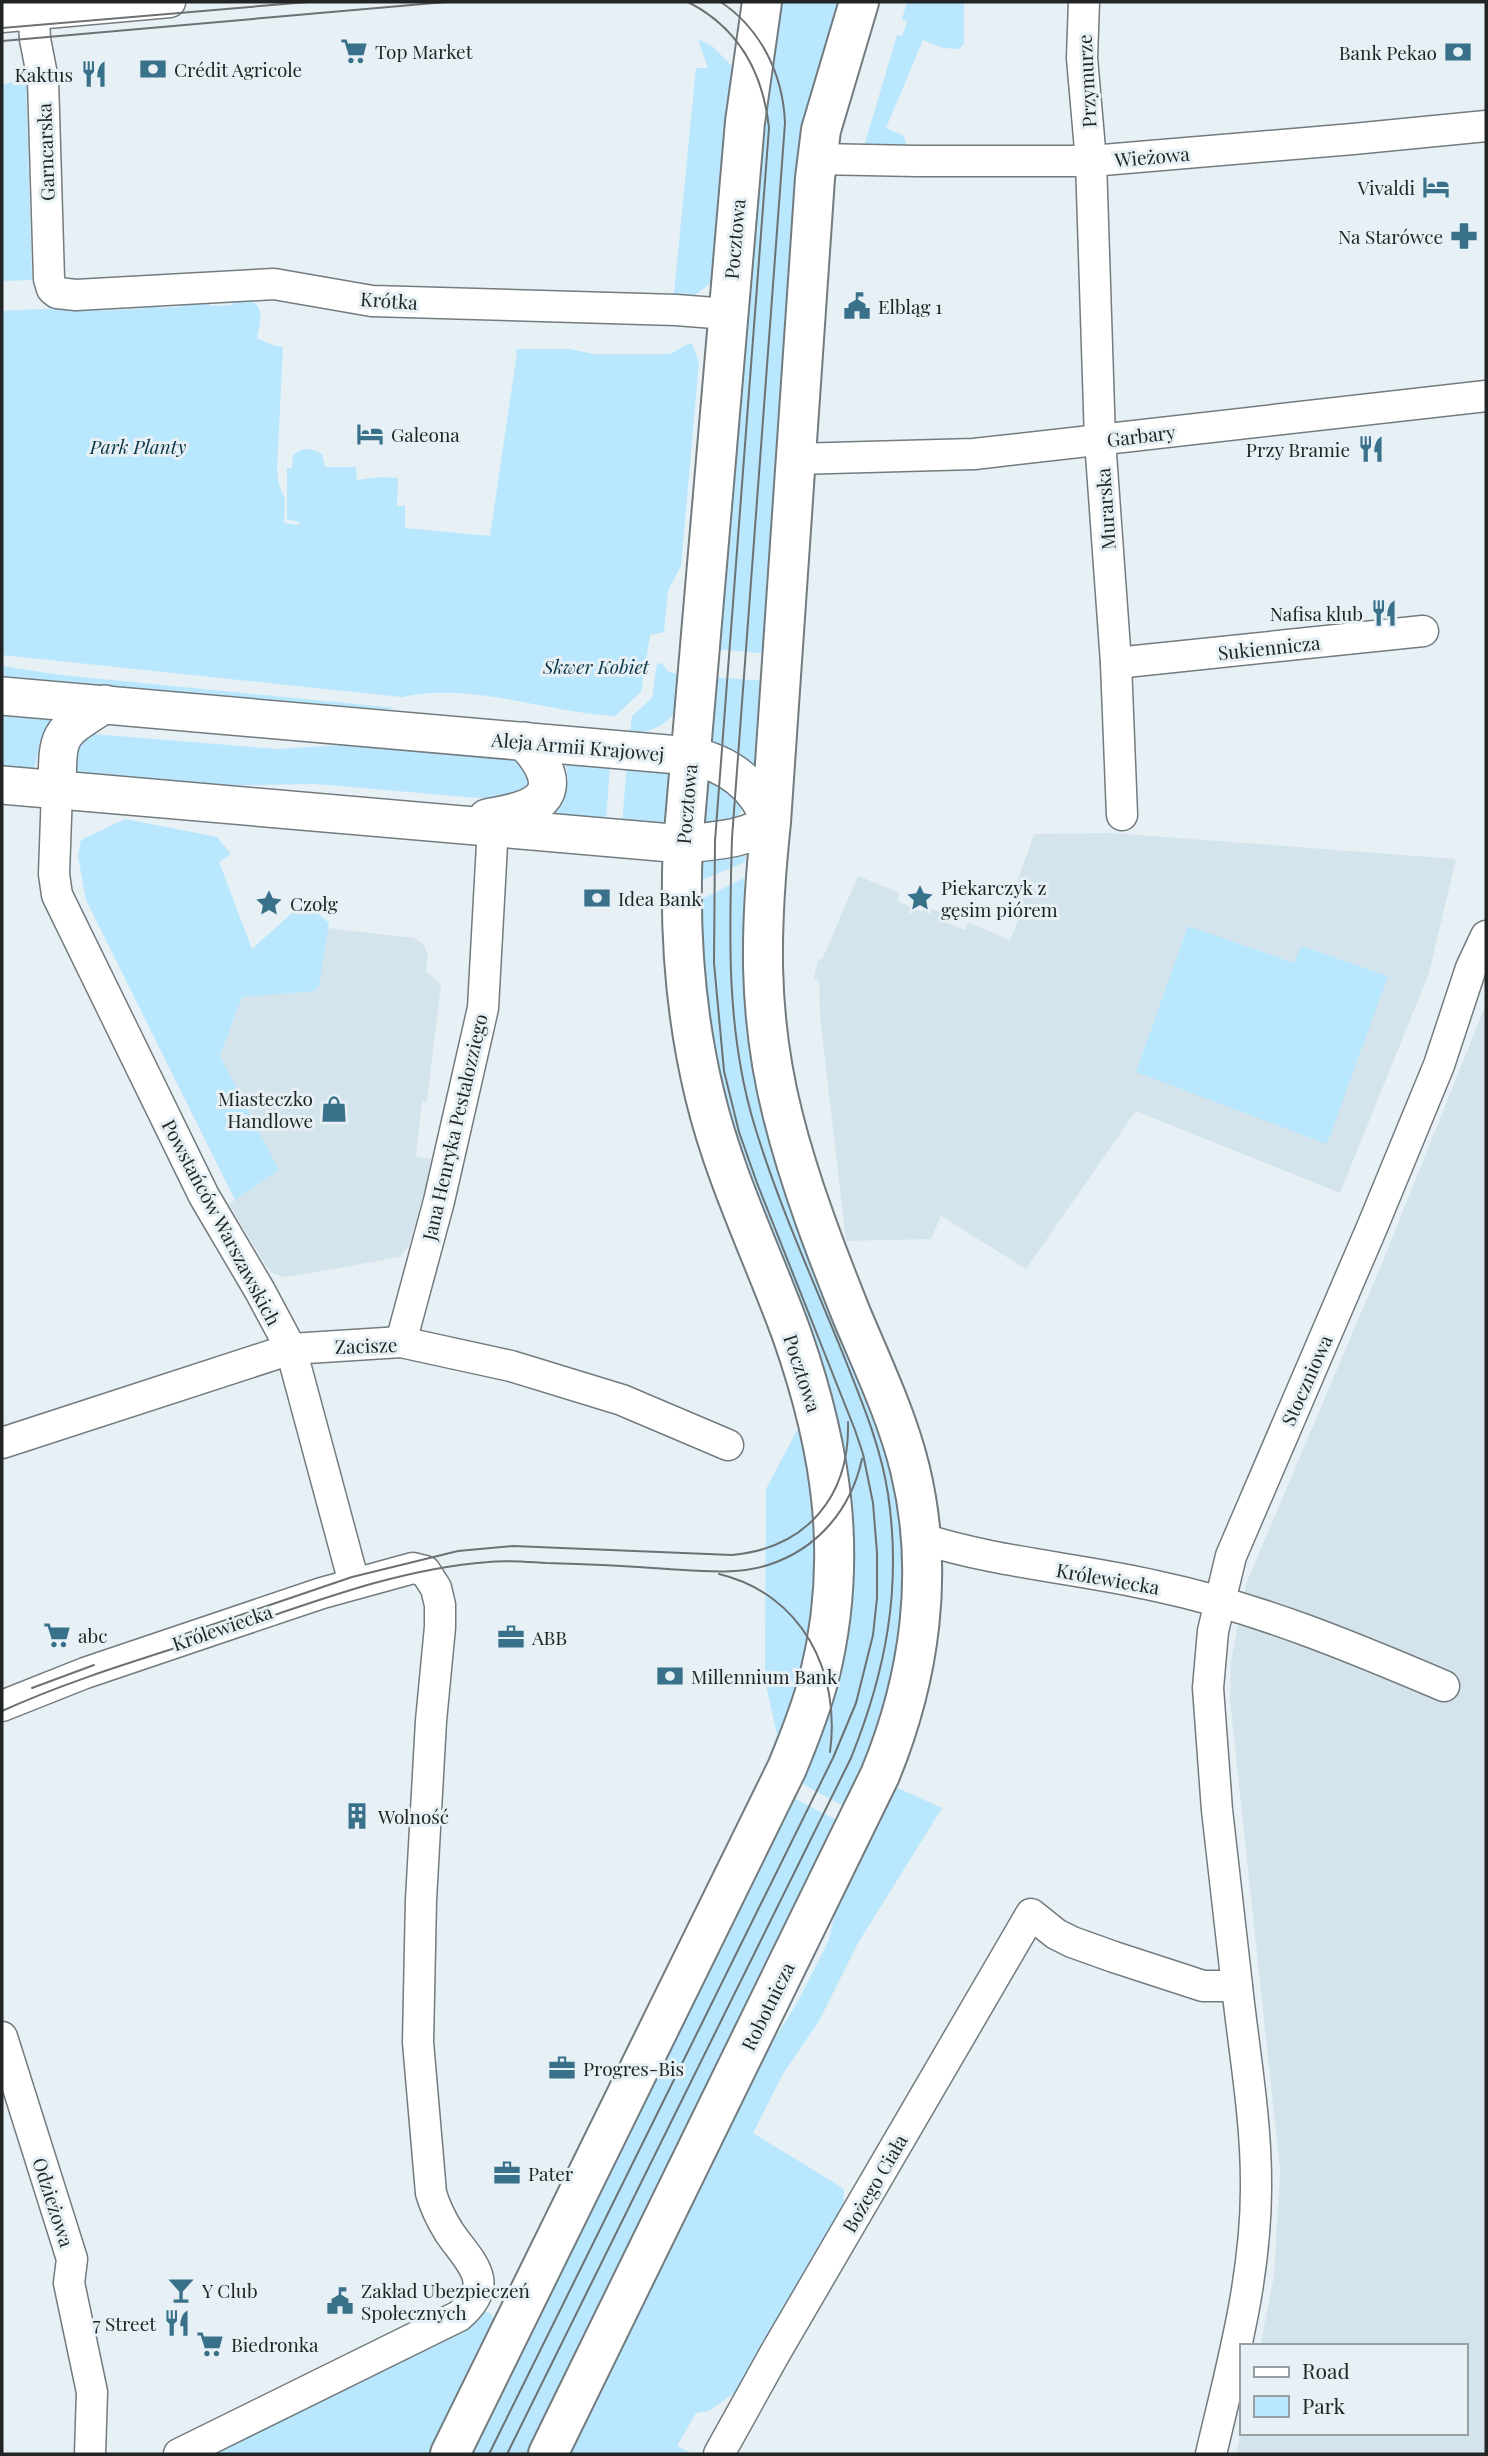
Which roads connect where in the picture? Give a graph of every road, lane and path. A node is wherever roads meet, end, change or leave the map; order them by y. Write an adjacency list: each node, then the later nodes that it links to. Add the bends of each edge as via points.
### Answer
1 (170, 2): 5 (street)
2 (762, 2): 11 (main road, Pocztowa, via 745,122)
3 (1084, 2): 9 (street, Przymurze, via 1082,58)
4 (858, 4): 8 (main road, via 821,130)
5 (34, 8): 6 (street); 10 (street, Garncarska, via 43,80)
6 (2, 17)
7 (1486, 126): 9 (street, Wieżowa)
8 (817, 159): 9 (street, Wieżowa); 14 (main road)
9 (1091, 161): 13 (street, Murarska)
10 (52, 289): 11 (street, Krótka, via 76,295 274,284 372,301)
11 (728, 314): 20 (main road, Pocztowa)
12 (1486, 396): 13 (street, Garbary)
13 (1100, 440): 14 (street, Garbary, via 974,454); 16 (street, Murarska)
14 (795, 458): 24 (main road)
15 (1423, 631): 16 (street, Sukiennicza)
16 (1115, 663): 23 (street, Murarska)
17 (2, 696): 18 (street, Aleja Armii Krajowej)
18 (105, 704): 19 (street, Aleja Armii Krajowej); 22 (street, via 62,736)
19 (524, 741): 20 (street, Aleja Armii Krajowej); 25 (street, via 545,768 543,795 530,807)
20 (690, 756): 24 (street, Aleja Armii Krajowej, via 722,764 736,775 764,803); 26 (main road, Pocztowa)
21 (2, 785): 22 (street)
22 (57, 790): 25 (street); 29 (street, Powstańców Warszawskich, via 54,874 60,901 204,1196)
23 (1122, 815)
24 (771, 822): 26 (street, via 761,830 732,838); 32 (main road, via 762,954 772,1065 811,1209 901,1441)
25 (480, 825): 26 (street); 28 (street, Jana Henryka Pestalozziego, via 483,1008)
26 (683, 844): 41 (main road, Pocztowa, via 686,977 705,1097 815,1407 830,1479 833,1588 818,1682 787,1768)
27 (1486, 936): 34 (street, Stoczniowa, via 1439,1065 1231,1556)
28 (401, 1342): 29 (street, Zacisze); 31 (street, Zacisze, via 511,1366 622,1399)
29 (290, 1349): 30 (street, Zacisze); 33 (street, Powstańców Warszawskich)
30 (2, 1443)
31 (728, 1445)
32 (920, 1538): 34 (street, Królewiecka, via 949,1548 1157,1586); 42 (main road, Robotnicza, via 916,1649 888,1755)
33 (354, 1584): 36 (street, Królewiecka, via 85,1673); 40 (street, Królewiecka, via 413,1567 425,1571 440,1605 421,1900 418,2042 431,2193 451,2235 470,2256 476,2270 476,2295 452,2320)
34 (1219, 1603): 35 (street, via 1330,1638); 37 (street, Stoczniowa, via 1208,1688)
35 (1444, 1686)
36 (2, 1706)
37 (1233, 1987): 43 (street, Bożego Ciała, via 1203,1986 1072,1942 1031,1914); 44 (street, Stoczniowa, via 1254,2140 1255,2225 1242,2324)
38 (2, 2037): 39 (street, Odzieżowa, via 72,2259 69,2283 92,2392)
39 (90, 2454)
40 (179, 2454)
41 (450, 2454)
42 (548, 2454)
43 (719, 2454)
44 (1211, 2454)

